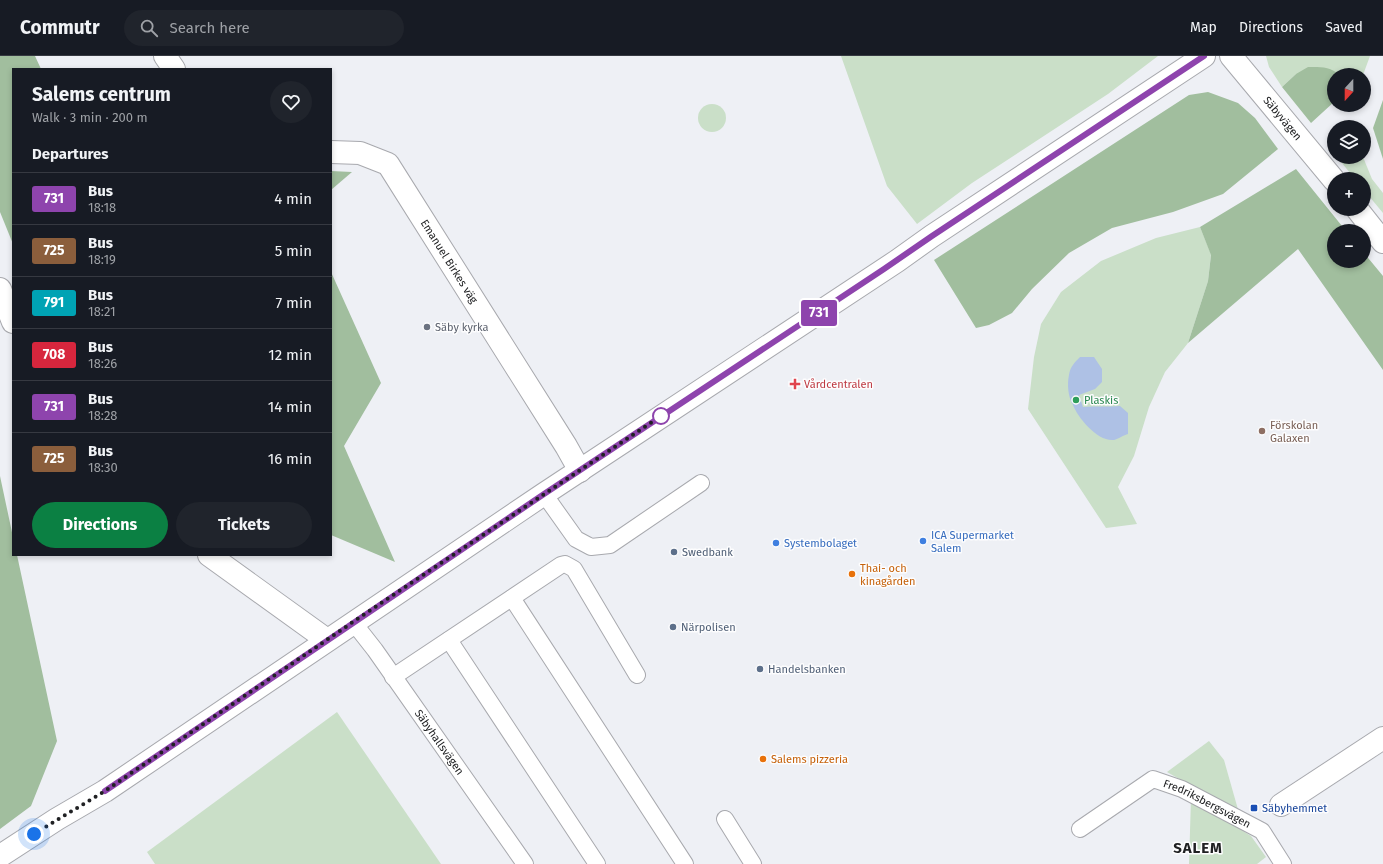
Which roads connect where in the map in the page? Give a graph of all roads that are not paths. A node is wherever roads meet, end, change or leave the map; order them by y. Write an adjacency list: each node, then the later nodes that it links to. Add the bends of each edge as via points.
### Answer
1 (165, 56): 4 (street)
2 (1204, 56): 11 (street)
3 (1231, 56): 6 (street, Säbyvägen)
4 (173, 68)
5 (332, 152): 11 (street, Emanuel Birkes väg, via 360,153 388,164)
6 (1327, 172)
7 (1363, 216): 8 (street)
8 (1383, 242)
9 (0, 289): 10 (street)
10 (12, 319)
11 (580, 471): 13 (street)
12 (701, 482): 13 (lane, via 610,545 591,547 576,539)
13 (544, 494): 16 (street)
14 (210, 556): 17 (street)
15 (512, 598): 18 (lane); 19 (lane, via 565,564 574,570); 28 (lane)
16 (353, 622): 17 (street); 20 (lane, Säbyhallsvägen)
17 (327, 640): 25 (street, via 105,791)
18 (449, 640): 20 (lane); 27 (lane)
19 (637, 675)
20 (393, 677): 26 (lane, Säbyhallsvägen)
21 (1383, 738): 22 (street)
22 (1281, 805)
23 (725, 819): 29 (lane)
24 (1080, 829): 30 (lane, Fredriksbergsvägen, via 1152,779 1182,788 1262,831)
25 (0, 856)
26 (525, 864)
27 (597, 864)
28 (685, 864)
29 (753, 864)
30 (1283, 864)

